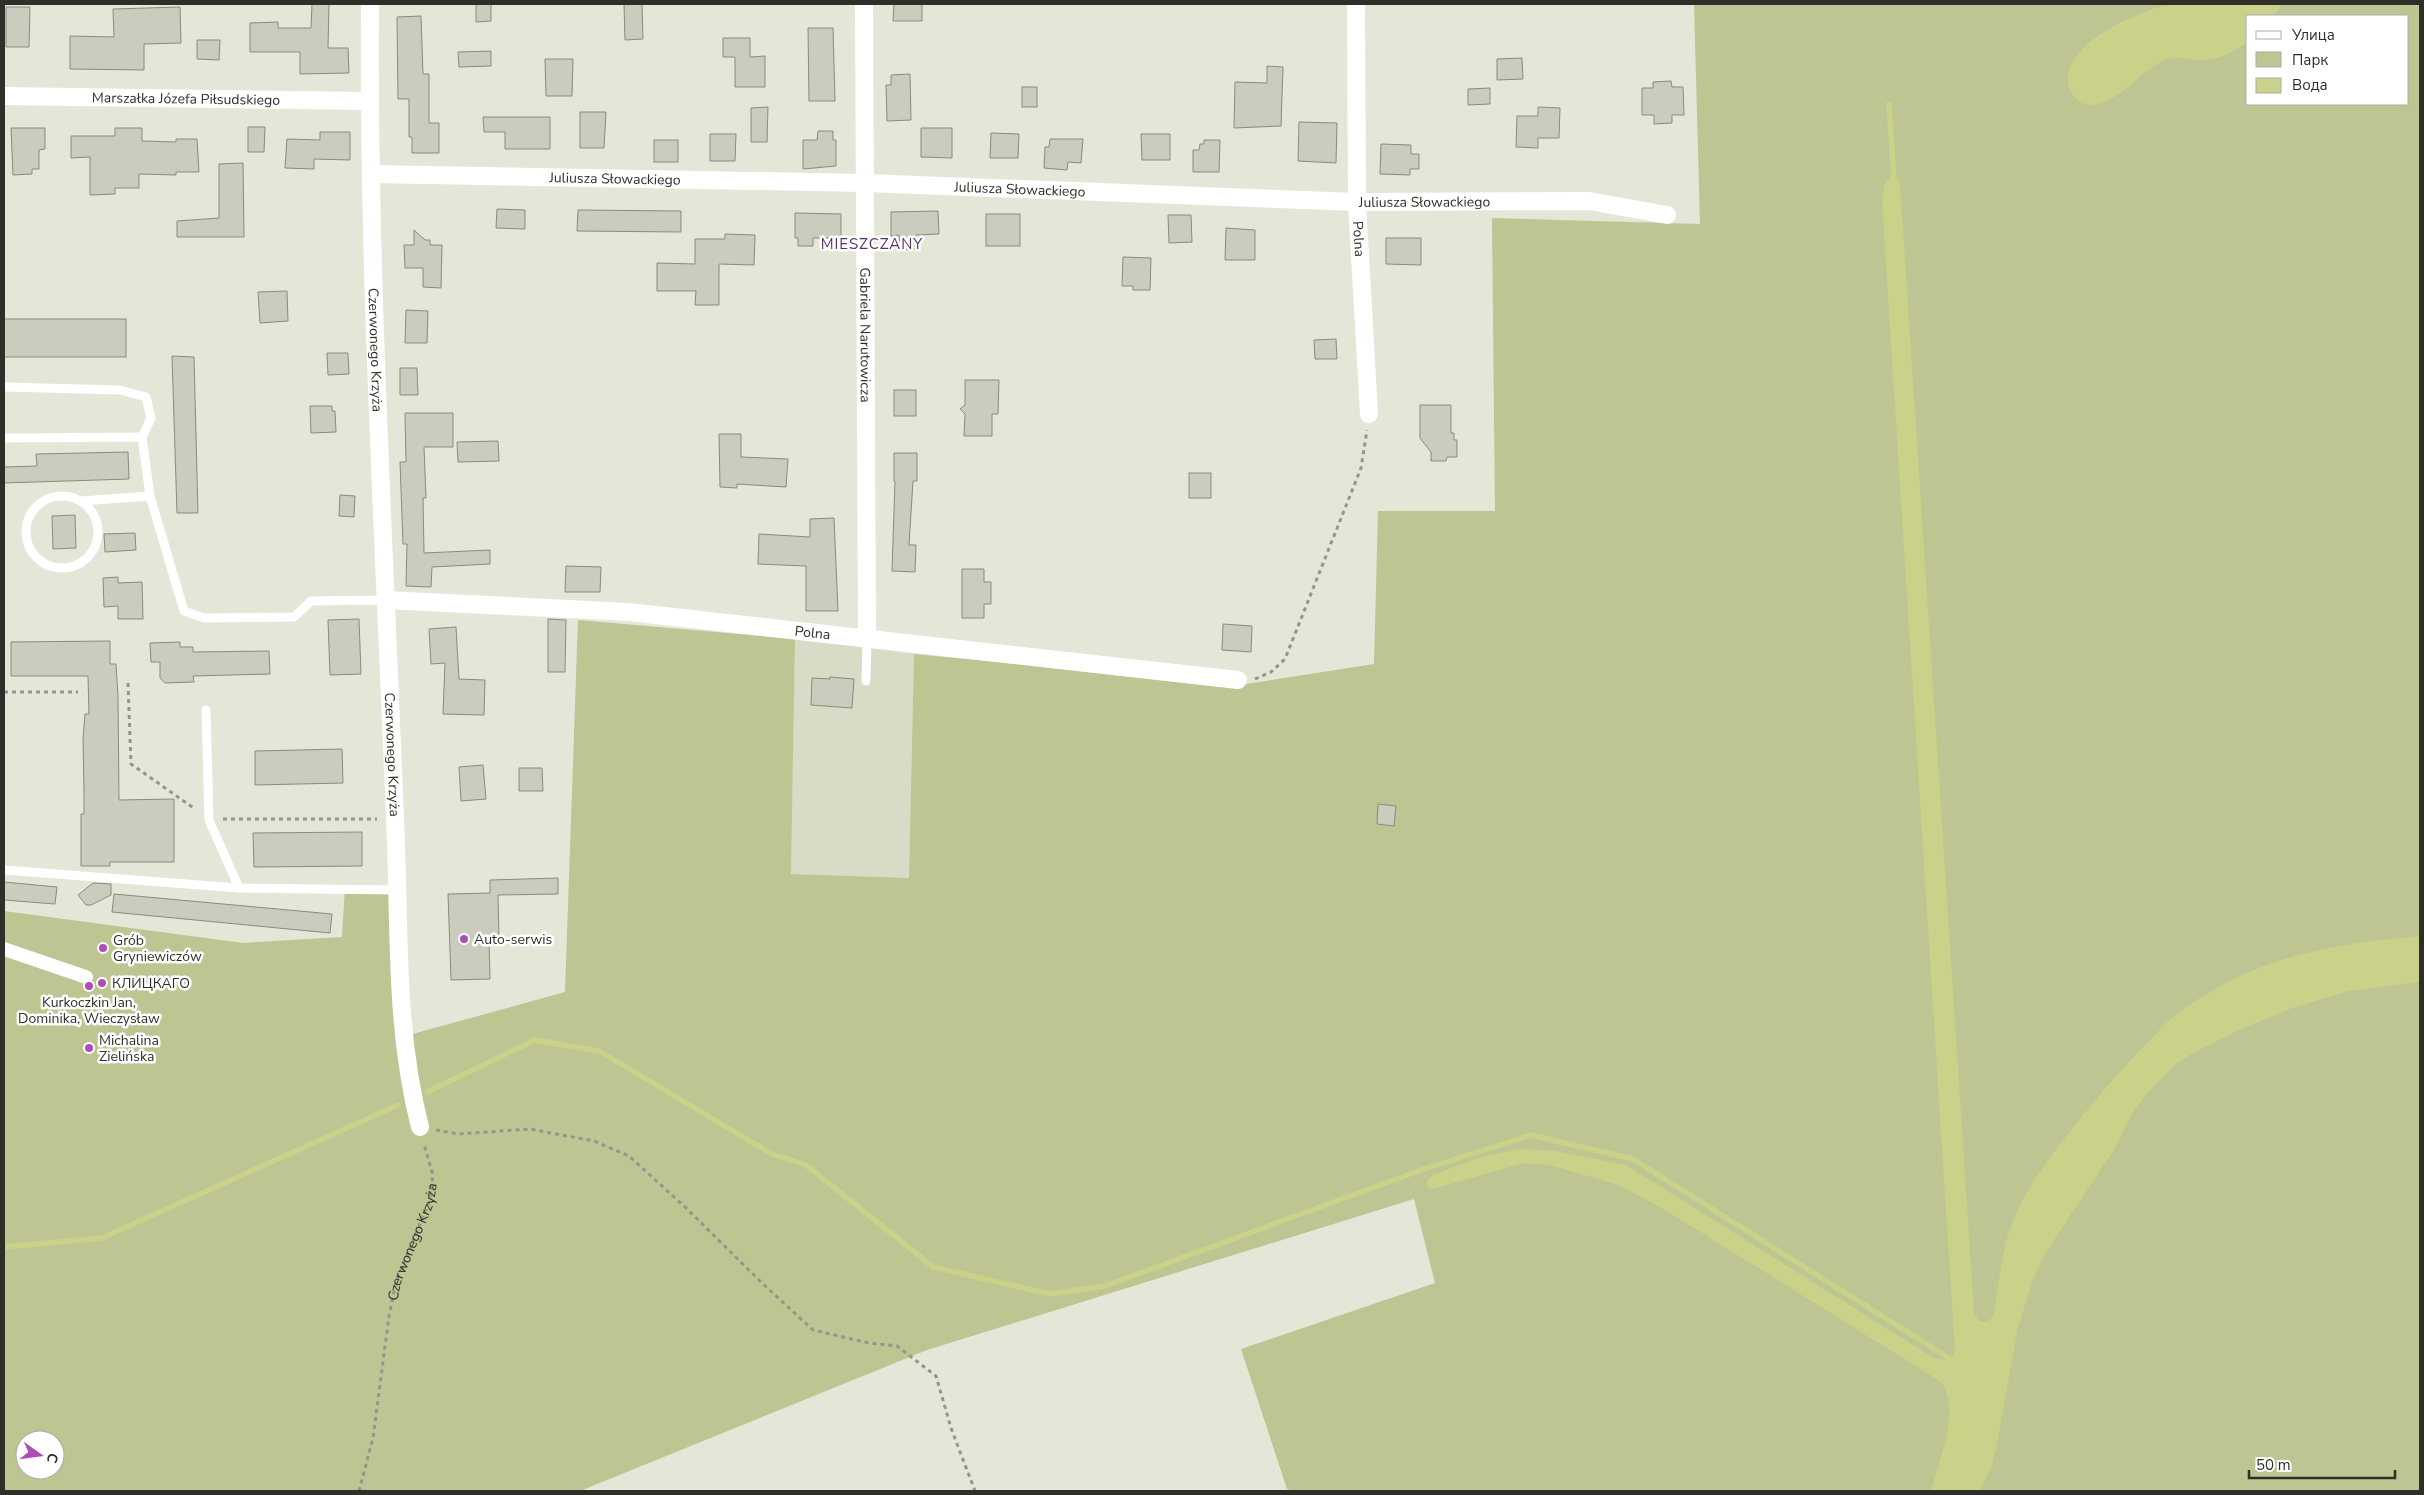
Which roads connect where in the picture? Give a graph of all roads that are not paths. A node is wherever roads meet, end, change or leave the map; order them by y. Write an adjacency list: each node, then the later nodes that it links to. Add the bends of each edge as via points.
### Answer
1 (370, 4): 5 (street, Czerwonego Krzyża)
2 (864, 4): 7 (street, Gabriela Narutowicza)
3 (1356, 4): 8 (street, Polna)
4 (4, 96): 5 (street, Marszałka Józefa Piłsudskiego)
5 (369, 101): 6 (street, Czerwonego Krzyża)
6 (370, 174): 7 (street, Juliusza Słowackiego); 16 (street, Czerwonego Krzyża)
7 (866, 183): 8 (street, Juliusza Słowackiego); 17 (street, Gabriela Narutowicza)
8 (1357, 202): 9 (street, Juliusza Słowackiego, via 1589,201); 11 (street, Polna)
9 (1666, 215)
10 (4, 387): 12 (lane, via 120,390 146,397 151,418)
11 (1369, 414)
12 (142, 437): 13 (lane); 14 (lane)
13 (4, 438)
14 (150, 496): 15 (lane); 16 (lane, via 184,611 204,618 294,617 310,601)
15 (81, 500): 15 (lane, via 65,495 53,496 32,511 27,522 29,548 38,560 50,567 77,565 89,557 97,543 98,527 92,512)
16 (386, 600): 17 (street, Polna, via 629,612); 23 (street, Czerwonego Krzyża)
17 (867, 637): 18 (street, Polna); 19 (lane)
18 (1238, 680)
19 (866, 681)
20 (206, 710): 22 (lane, via 209,820)
21 (4, 870): 22 (lane)
22 (239, 888): 23 (lane)
23 (397, 890): 26 (street, Czerwonego Krzyża, via 399,992 409,1084)
24 (4, 949): 25 (street)
25 (86, 977)
26 (420, 1127)

